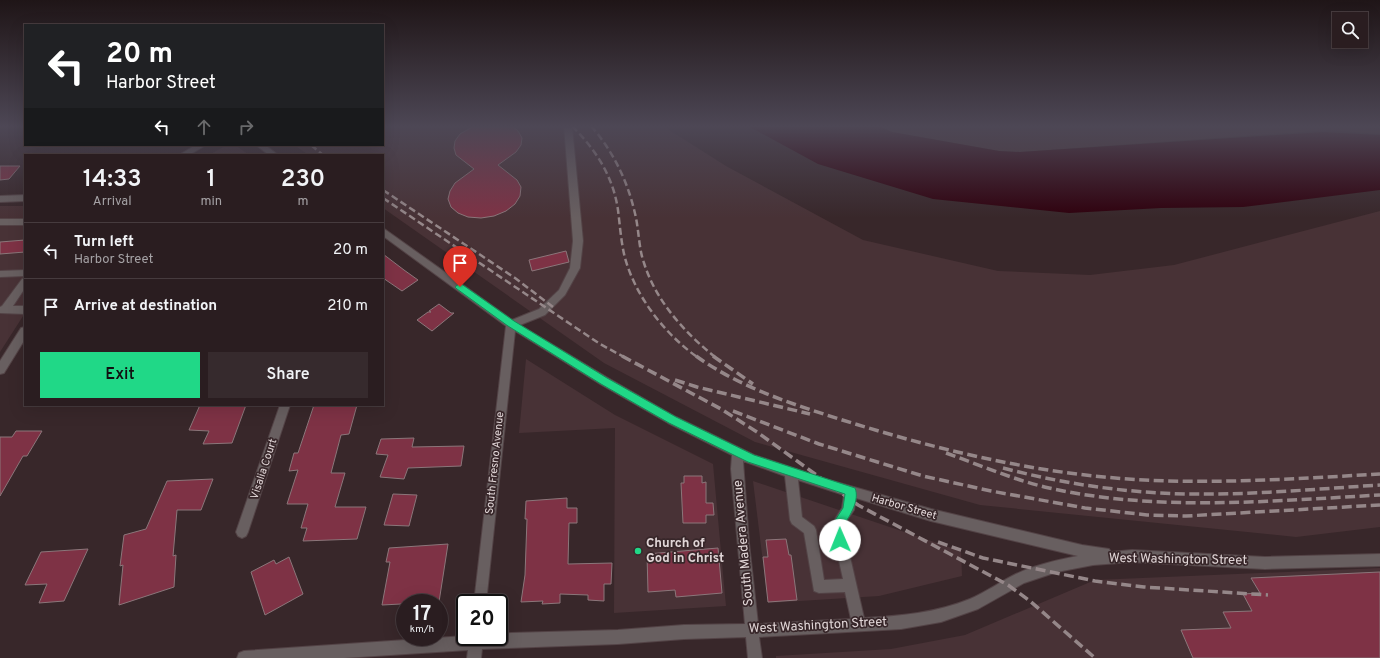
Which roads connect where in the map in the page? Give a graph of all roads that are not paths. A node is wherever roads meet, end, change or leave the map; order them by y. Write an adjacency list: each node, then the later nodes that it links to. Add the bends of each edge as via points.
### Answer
1 (571, 157): 12 (street, via 578,240 574,268 562,292 542,312)
2 (24, 198): 3 (street)
3 (0, 199)
4 (0, 222): 5 (street)
5 (24, 222)
6 (384, 232): 12 (street, Harbor Street)
7 (24, 273): 8 (street)
8 (0, 274)
9 (24, 282): 10 (street)
10 (2, 310): 11 (street)
11 (24, 310)
12 (511, 324): 16 (street, Harbor Street, via 672,420); 23 (street, South Fresno Avenue)
13 (24, 334): 14 (street)
14 (0, 370)
15 (285, 406): 19 (street, Visalia Court)
16 (738, 452): 17 (street, Harbor Street); 25 (street, South Madera Avenue, via 737,469)
17 (792, 473): 18 (street, Harbor Street); 22 (street, via 796,520 810,530 819,587)
18 (851, 491): 20 (street, Harbor Street, via 932,515 1082,551); 22 (street, via 848,510 837,525)
19 (242, 532)
20 (1132, 556): 21 (street, West Washington Street, via 1265,562); 24 (street, West Washington Street, via 1093,559 1057,566 1021,578 973,604 941,615 901,622)
21 (1380, 560)
22 (850, 585): 24 (street)
23 (481, 594)
24 (859, 624): 25 (street, West Washington Street)
25 (752, 630): 26 (street, West Washington Street); 31 (street, South Madera Avenue)
26 (508, 640)
27 (456, 642): 29 (street, West Washington Street)
28 (475, 646): 30 (street)
29 (244, 658)
30 (474, 658)
31 (755, 658)

